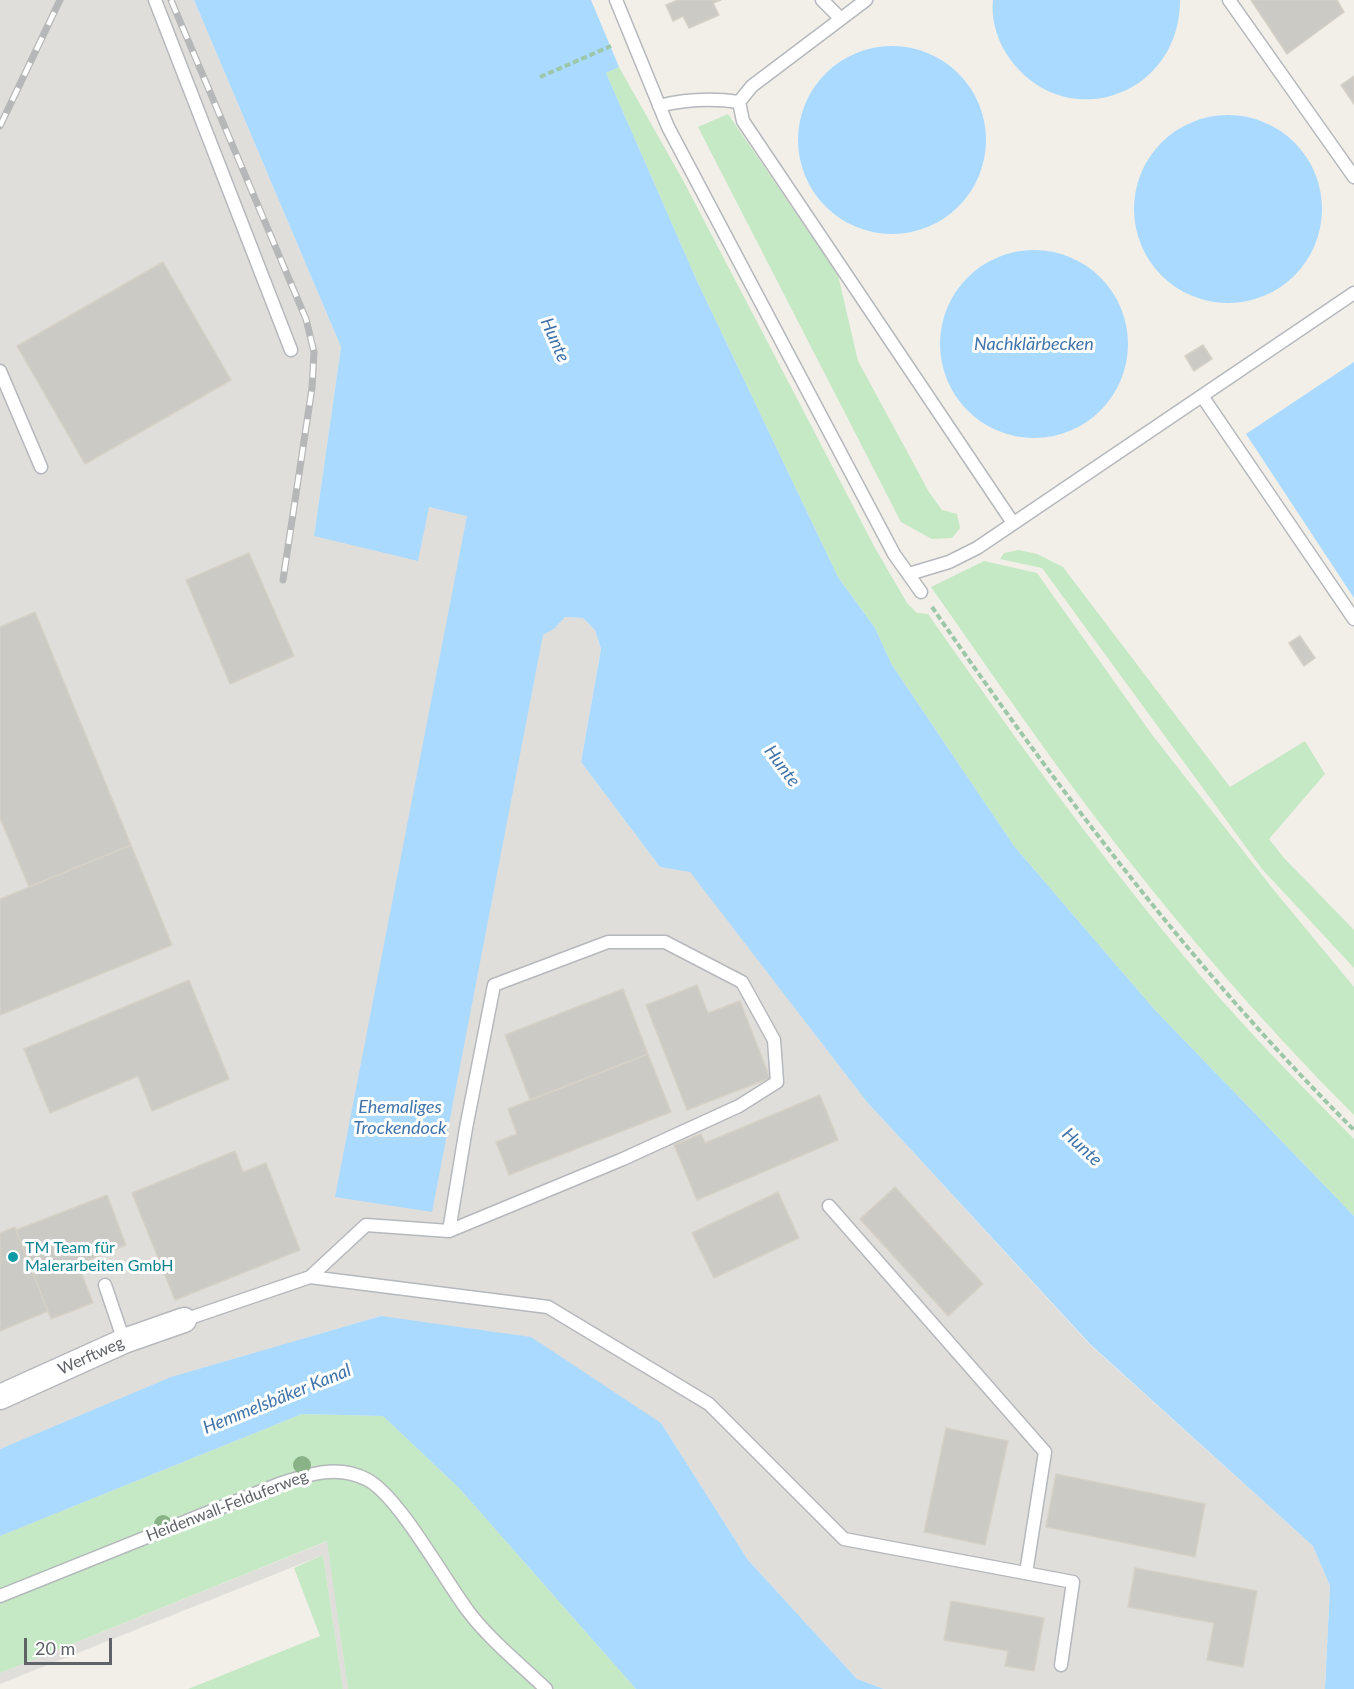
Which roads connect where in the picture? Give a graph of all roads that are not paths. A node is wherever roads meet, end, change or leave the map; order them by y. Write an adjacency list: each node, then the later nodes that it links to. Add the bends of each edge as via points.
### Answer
1 (155, 0): 11 (lane)
2 (616, 0): 8 (lane)
3 (822, 0): 6 (lane)
4 (866, 0): 6 (lane)
5 (1229, 0): 9 (lane)
6 (841, 19): 7 (lane, via 752,86)
7 (739, 102): 8 (lane, via 712,98); 15 (lane, via 743,121)
8 (659, 106): 16 (lane, via 889,543)
9 (1354, 177)
10 (1354, 293): 13 (lane)
11 (291, 350)
12 (0, 372): 14 (lane)
13 (1202, 396): 15 (lane); 18 (lane)
14 (41, 467)
15 (1013, 523): 16 (lane, via 949,562)
16 (909, 574): 17 (lane)
17 (921, 592)
18 (1354, 620)
19 (829, 1206): 26 (lane, via 1045,1452)
20 (449, 1231): 20 (lane, via 494,986 608,942 665,942 742,982 774,1040 777,1082 739,1106); 21 (lane, via 366,1225)
21 (310, 1277): 23 (lane); 26 (lane, via 548,1307 709,1404 844,1539)
22 (105, 1286): 24 (lane)
23 (184, 1320): 24 (street, Werftweg)
24 (124, 1341): 25 (street, Werftweg)
25 (0, 1397)
26 (1026, 1573): 28 (lane, via 1073,1582)
27 (0, 1596): 29 (lane, Heidenwall-Felduferweg, via 279,1484 313,1473 341,1471 369,1480 394,1504 469,1613)
28 (1061, 1665)
29 (546, 1689)

